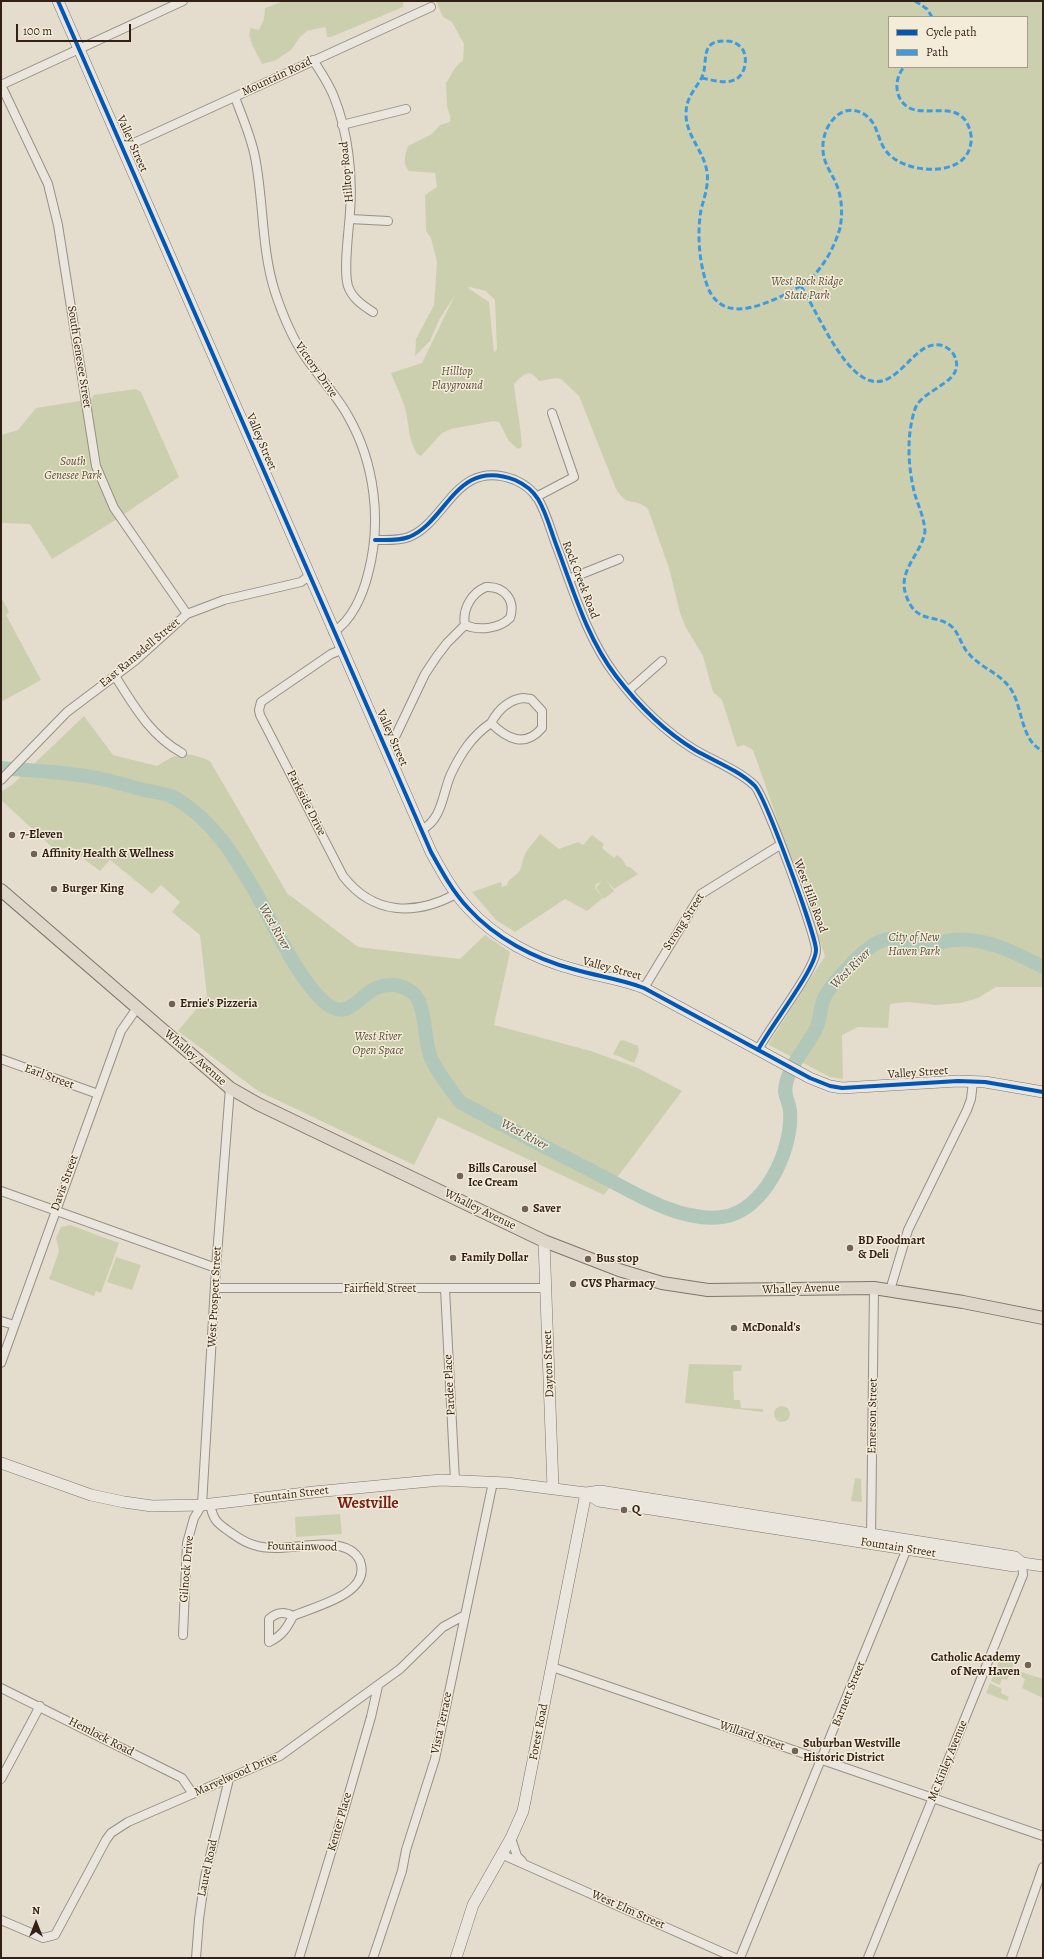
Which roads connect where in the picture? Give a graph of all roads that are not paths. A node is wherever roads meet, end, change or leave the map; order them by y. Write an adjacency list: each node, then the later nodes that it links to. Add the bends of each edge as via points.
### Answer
1 (58, 1): 4 (main road, Valley Street)
2 (183, 1): 4 (street)
3 (431, 7): 5 (street, Mountain Road)
4 (79, 49): 6 (street); 10 (main road, Valley Street)
5 (313, 60): 7 (street, Mountain Road); 9 (street, Hilltop Road, via 331,90)
6 (1, 85): 20 (street, South Genesee Street, via 48,184 58,225 96,466 114,508)
7 (235, 97): 10 (street, Mountain Road); 16 (street, Victory Drive, via 255,158 264,239 275,293 297,344 348,415 361,444 368,462 373,492)
8 (406, 109): 9 (street, Hilltop Road)
9 (342, 125): 11 (street, Hilltop Road, via 352,193)
10 (123, 148): 18 (main road, Valley Street)
11 (350, 219): 12 (street, Hilltop Road); 13 (street, Hilltop Road, via 348,285 359,303)
12 (388, 221)
13 (373, 312)
14 (552, 414): 15 (street, via 574,477)
15 (536, 497): 16 (street, Rock Creek Road, via 514,480 482,477 463,486 416,534 401,540); 19 (street, Rock Creek Road)
16 (375, 540): 22 (street, Victory Drive, via 366,582 358,602 344,624)
17 (619, 559): 19 (street, Rock Creek Road)
18 (309, 576): 20 (street, East Ramsdell Street, via 301,582 224,600); 22 (main road, Valley Street)
19 (569, 579): 26 (street, Rock Creek Road, via 589,630 609,666)
20 (187, 614): 25 (street, East Ramsdell Street)
21 (465, 625): 21 (street, via 464,612 474,594 480,589 496,587 510,598 512,612 500,626 480,628); 28 (street, via 437,656 425,674 396,735)
22 (333, 632): 23 (main road, Valley Street)
23 (341, 650): 28 (main road, Valley Street); 35 (street, Parkside Drive, via 331,654 261,702 260,715 343,876 362,896 373,903 393,909 410,909 439,902)
24 (662, 661): 26 (street)
25 (115, 676): 29 (street, via 146,723 167,744); 30 (street, East Ramsdell Street, via 67,712)
26 (628, 691): 31 (street, Rock Creek Road, via 675,736)
27 (491, 723): 27 (street, via 507,737 520,740 536,735 542,728 542,711 531,699 516,699 504,706); 32 (street, via 476,734 468,745 451,775 436,819)
28 (384, 744): 32 (main road, Valley Street)
29 (182, 753)
30 (2, 780)
31 (757, 786): 33 (street, West Hills Road)
32 (421, 830): 35 (main road, Valley Street)
33 (780, 845): 36 (street, Strong Street, via 701,894); 38 (street, West Hills Road, via 813,933 816,950 812,966)
34 (1, 892): 37 (main road, Whalley Avenue)
35 (456, 894): 36 (main road, Valley Street, via 484,923 512,943 541,958 573,970)
36 (644, 988): 38 (main road, Valley Street)
37 (137, 1008): 41 (main road, Whalley Avenue); 43 (street, Davis Street, via 121,1031)
38 (758, 1050): 40 (main road, Valley Street, via 810,1078 842,1088)
39 (1, 1059): 43 (street, Earl Street)
40 (973, 1082): 42 (main road, Valley Street); 52 (street, via 967,1110 908,1230)
41 (230, 1088): 46 (main road, Whalley Avenue, via 258,1104); 47 (street, West Prospect Street)
42 (1043, 1092)
43 (98, 1094): 45 (street, Davis Street)
44 (1, 1191): 45 (street)
45 (55, 1211): 47 (street); 55 (street, Davis Street)
46 (544, 1241): 49 (main road, Dayton Street); 50 (main road, Whalley Avenue, via 619,1270 662,1283 693,1288)
47 (216, 1268): 48 (street, West Prospect Street)
48 (215, 1288): 51 (street, Fairfield Street); 62 (street, West Prospect Street)
49 (546, 1288): 51 (street, Fairfield Street); 60 (main road, Dayton Street)
50 (874, 1288): 52 (main road, Whalley Avenue); 63 (street, Emerson Street)
51 (445, 1289): 58 (street, Pardee Place)
52 (890, 1290): 53 (main road, Whalley Avenue)
53 (1043, 1318)
54 (1, 1321): 55 (street)
55 (14, 1325): 56 (street, Davis Street)
56 (1, 1363)
57 (1, 1464): 62 (main road, Fountain Street, via 59,1485 124,1502 152,1506)
58 (456, 1481): 59 (main road, Fountain Street); 62 (main road, Fountain Street, via 412,1482)
59 (493, 1482): 60 (main road, Fountain Street); 67 (street, Vista Terrace)
60 (553, 1488): 61 (main road, Fountain Street)
61 (586, 1493): 63 (main road, Fountain Street, via 599,1501 672,1507); 70 (main road, Forest Road)
62 (206, 1504): 68 (street, Fountainwood, via 212,1517 221,1526 254,1546 332,1545 350,1549 358,1557 362,1566 362,1576 357,1584 343,1596); 69 (street, Gilnock Drive, via 194,1518 187,1543)
63 (871, 1539): 64 (main road, Fountain Street)
64 (908, 1545): 65 (main road, Fountain Street, via 1015,1557); 74 (street, Barnett Street)
65 (1022, 1562): 66 (main road, Fountain Street); 78 (street, Mc Kinley Avenue, via 1023,1575)
66 (1043, 1566)
67 (465, 1615): 71 (street, Marvelwood Drive, via 443,1627 400,1669); 87 (street, Vista Terrace, via 434,1759 402,1871)
68 (293, 1616)
69 (183, 1635)
70 (552, 1666): 74 (street, Willard Street); 80 (main road, Forest Road, via 526,1796 520,1820)
71 (378, 1686): 76 (street, Marvelwood Drive, via 280,1756); 86 (street, Kenter Place, via 345,1807)
72 (1, 1688): 73 (street, Hemlock Road)
73 (40, 1706): 75 (street); 77 (street, Hemlock Road, via 182,1778)
74 (822, 1760): 78 (street, Willard Street); 90 (street, Barnett Street)
75 (1, 1779)
76 (229, 1779): 77 (street, Marvelwood Drive); 85 (street, Laurel Road, via 205,1877)
77 (193, 1794): 84 (street, Marvelwood Drive, via 128,1822 111,1833 58,1932 52,1937 39,1937)
78 (933, 1798): 79 (street, Willard Street); 91 (street, Mc Kinley Avenue)
79 (1043, 1836)
80 (511, 1838): 81 (main road, Forest Road); 82 (street, via 517,1856)
81 (502, 1854): 82 (street, West Elm Street); 88 (main road, Forest Road, via 473,1904)
82 (522, 1862): 89 (street, West Elm Street)
83 (1043, 1867): 92 (street)
84 (1, 1920)
85 (196, 1958)
86 (299, 1958)
87 (373, 1958)
88 (456, 1958)
89 (735, 1958)
90 (740, 1958)
91 (868, 1958)
92 (1012, 1958)

